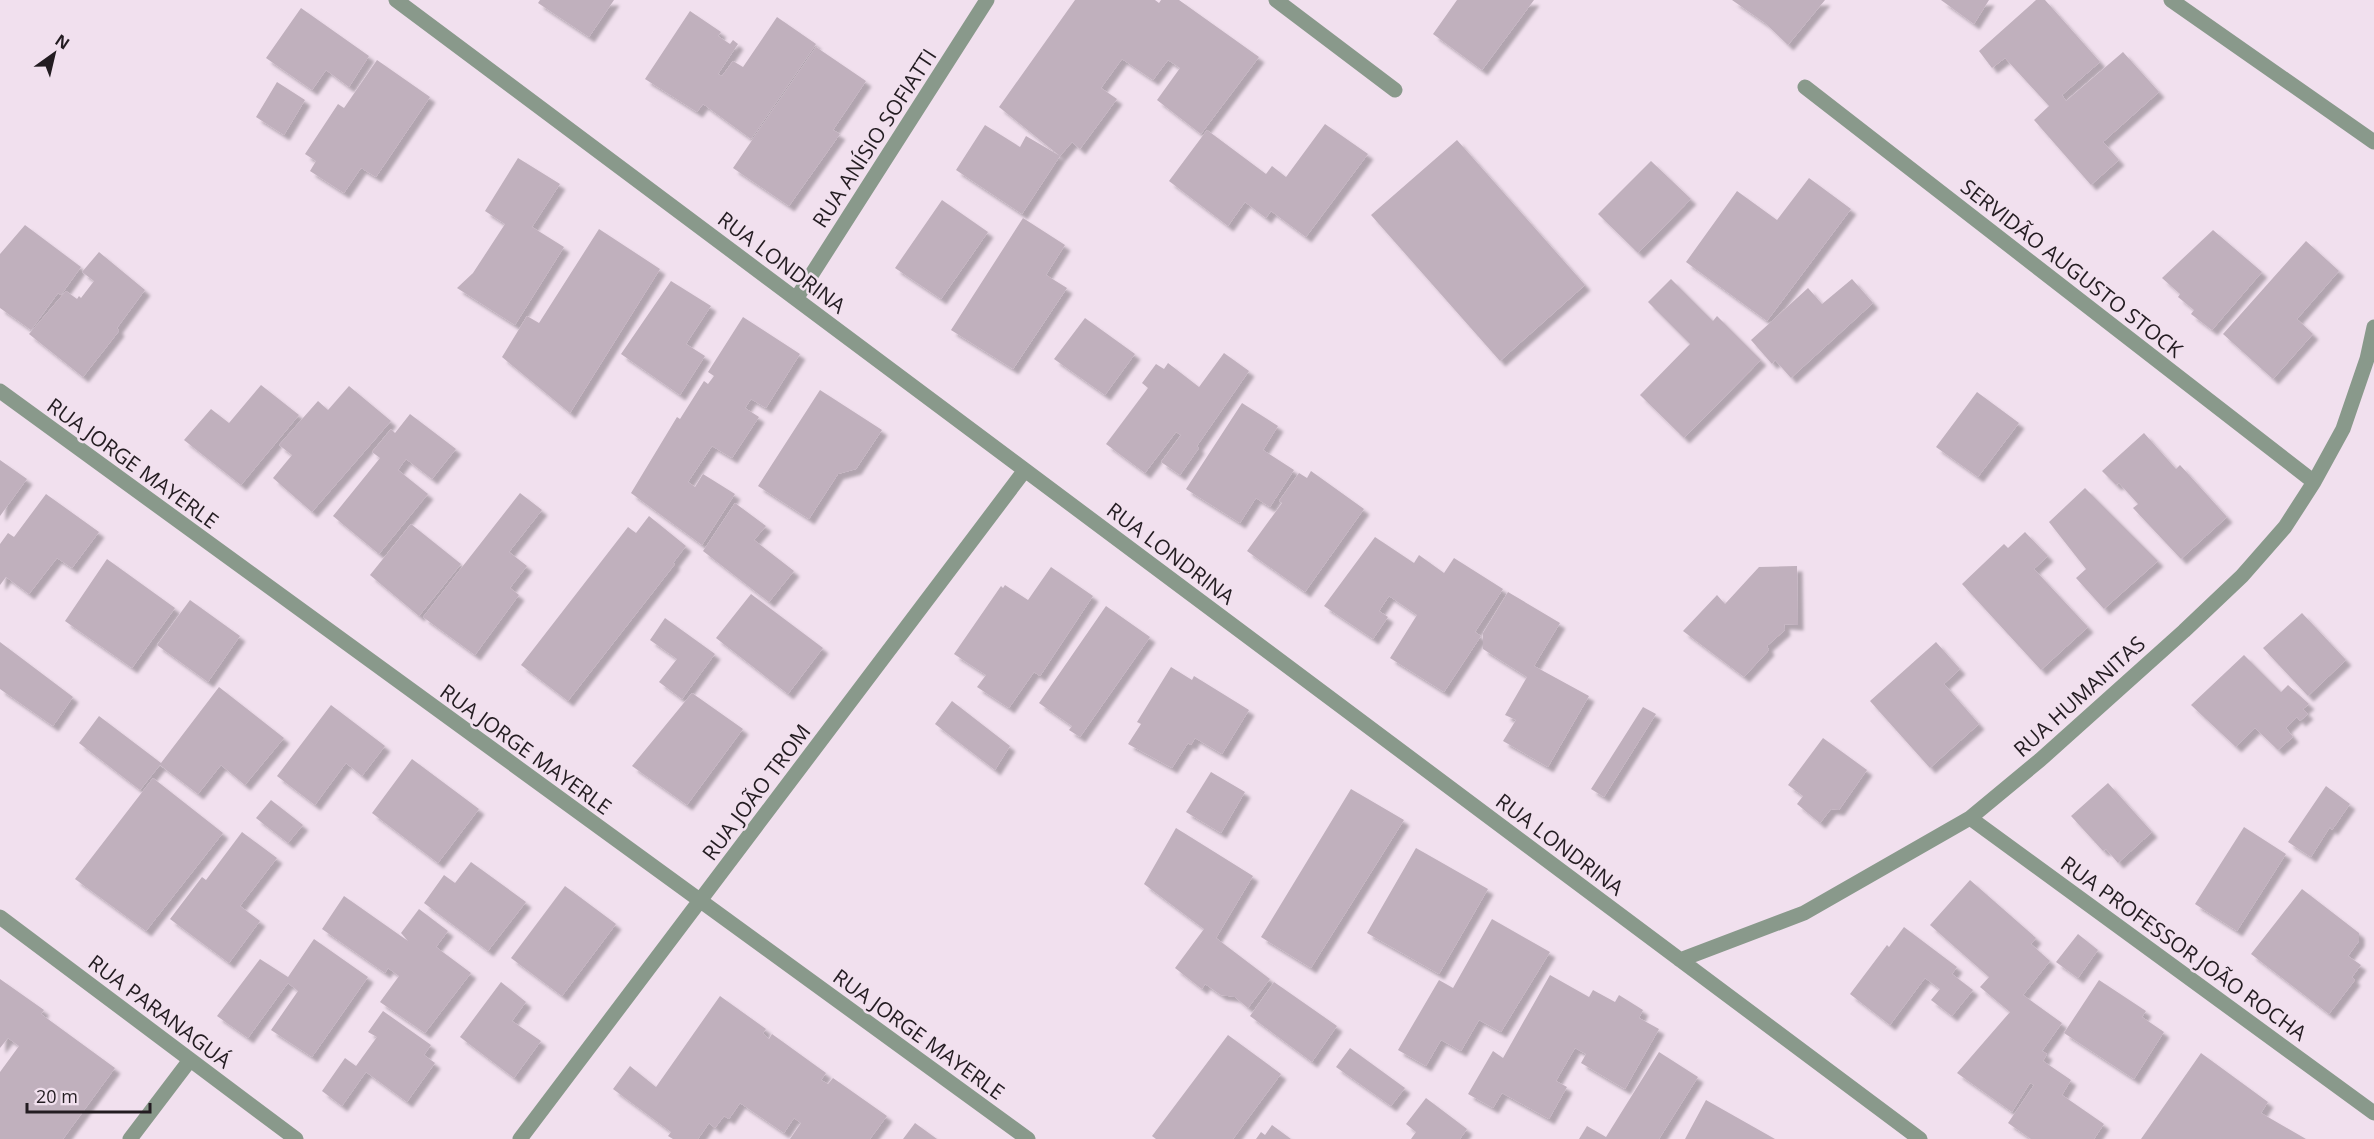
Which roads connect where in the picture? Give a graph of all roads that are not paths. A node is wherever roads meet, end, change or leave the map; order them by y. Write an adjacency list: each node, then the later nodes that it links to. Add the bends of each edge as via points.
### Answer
1 (396, 0): 8 (street, RUA LONDRINA)
2 (987, 0): 8 (street, RUA ANÍSIO SOFIATTI)
3 (1276, 0): 6 (street)
4 (2171, 0): 7 (street)
5 (1804, 87): 12 (street, SERVIDÃO AUGUSTO STOCK)
6 (1395, 90)
7 (2374, 142)
8 (796, 299): 11 (street, RUA LONDRINA)
9 (2374, 327): 12 (street, RUA HUMANITAS, via 2343,429)
10 (0, 391): 14 (street, RUA JORGE MAYERLE)
11 (1025, 470): 14 (street, RUA JOÃO TROM); 16 (street, RUA LONDRINA)
12 (2313, 482): 13 (street, RUA HUMANITAS, via 2285,527 2242,576 2040,760)
13 (1970, 818): 16 (street, RUA HUMANITAS, via 1804,913); 18 (street, RUA PROFESSOR JOÃO ROCHA)
14 (699, 902): 21 (street, RUA JOÃO TROM); 22 (street, RUA JORGE MAYERLE)
15 (0, 917): 17 (street, RUA PARANAGUÁ)
16 (1680, 960): 23 (street, RUA LONDRINA)
17 (190, 1060): 19 (street); 20 (street, RUA PARANAGUÁ)
18 (2374, 1113)
19 (130, 1139)
20 (296, 1139)
21 (520, 1139)
22 (1028, 1139)
23 (1920, 1139)

